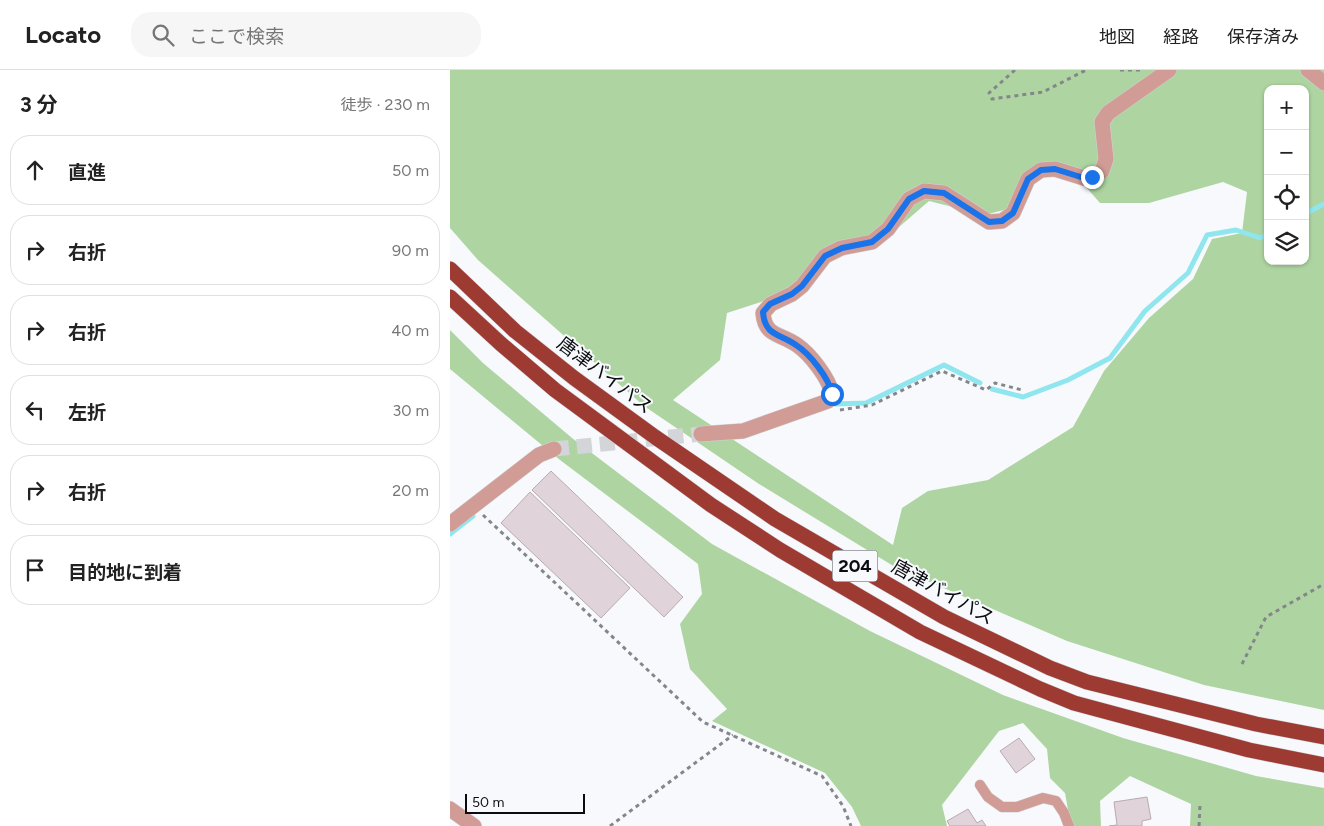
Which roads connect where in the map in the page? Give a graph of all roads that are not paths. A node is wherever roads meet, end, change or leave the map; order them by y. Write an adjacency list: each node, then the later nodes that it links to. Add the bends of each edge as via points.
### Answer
1 (1169, 70): 6 (street, via 1108,113 1102,122 1106,159 1102,171 1092,177 1084,178 1055,169 1041,170 1028,179 1013,213 1002,221 989,222 944,193 924,191 909,199 888,229 872,242 842,248 825,256 802,286 770,304 763,312 764,323 770,331 796,344 810,356 830,385 832,394 828,401 744,431)
2 (1308, 70): 3 (street)
3 (1324, 83)
4 (450, 269): 9 (highway, 唐津バイパス / 204, via 515,331 655,438 775,519 944,617 1050,668 1087,682 1256,724)
5 (450, 297): 10 (highway, 204, via 555,390 711,505 780,550 920,632 1074,703 1249,750)
6 (701, 434)
7 (554, 449): 8 (street, via 539,455)
8 (450, 524)
9 (1324, 737)
10 (1324, 765)
11 (980, 785): 14 (lane, via 988,797 1002,806 1017,807 1043,798 1056,801)
12 (450, 809): 13 (street)
13 (474, 826)
14 (1069, 826)

